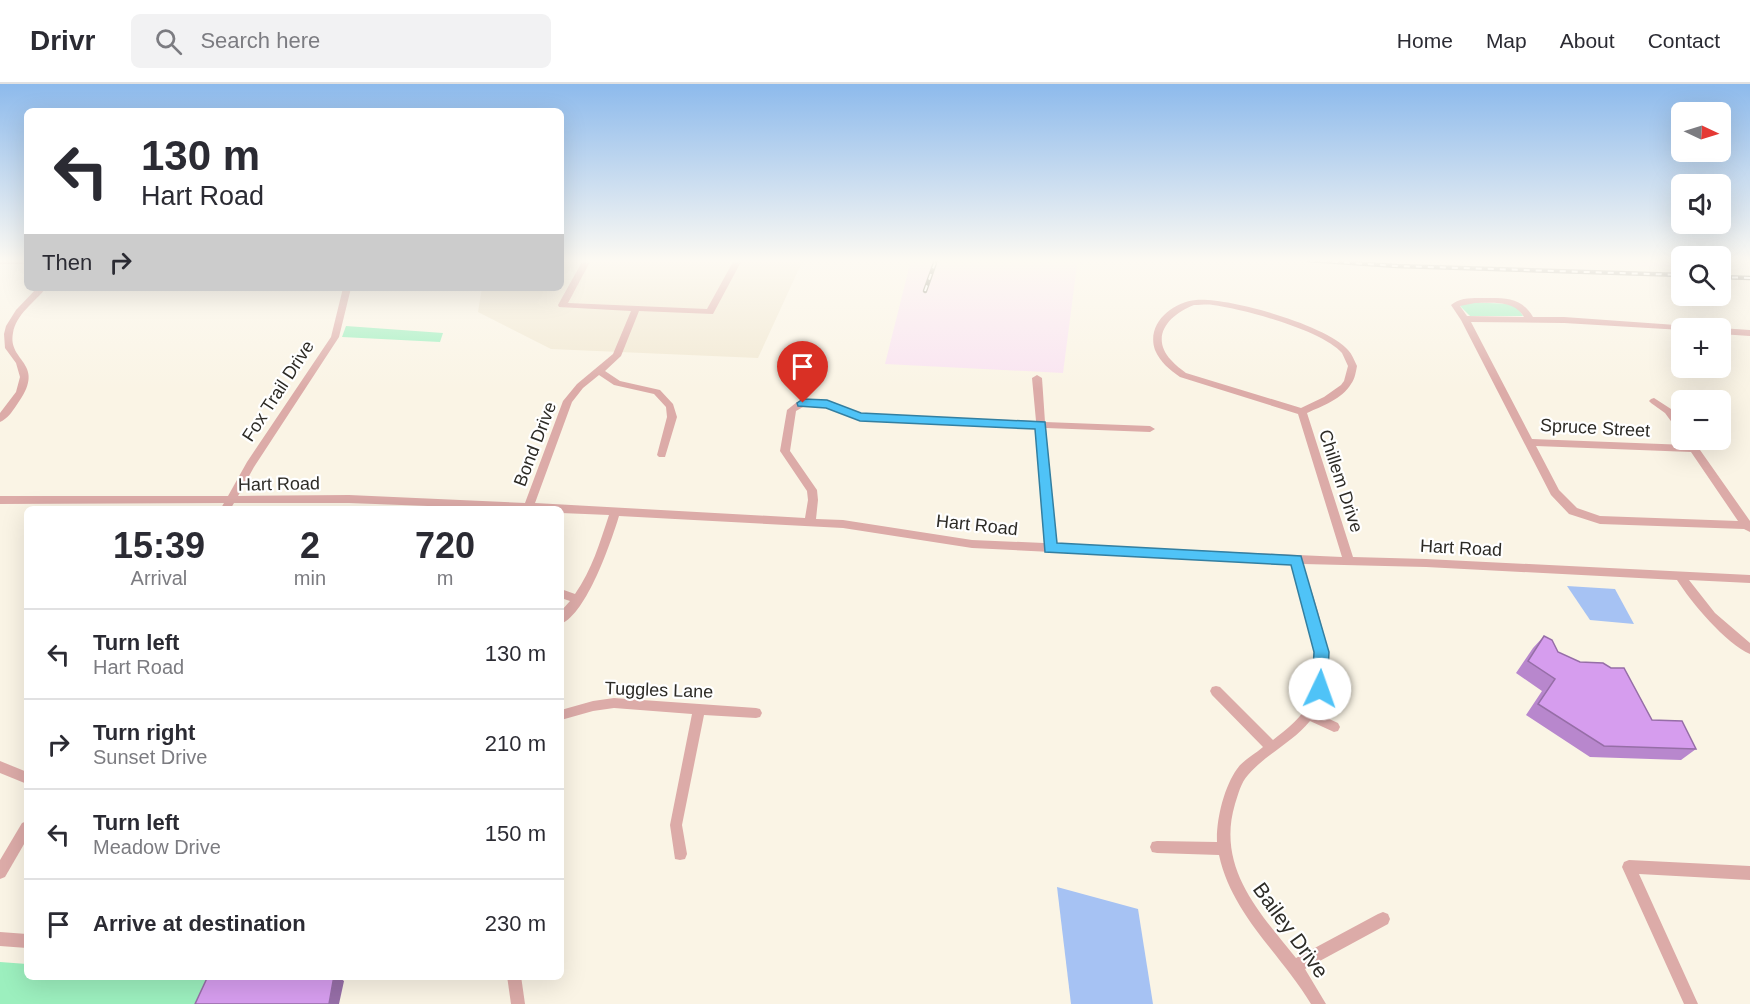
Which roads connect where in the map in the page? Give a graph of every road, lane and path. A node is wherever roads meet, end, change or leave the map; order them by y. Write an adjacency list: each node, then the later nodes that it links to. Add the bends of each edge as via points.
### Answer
1 (28, 303): 20 (street, via 9,332 11,351 21,363 24,379 18,397)
2 (342, 303): 29 (street, Fox Trail Drive, via 334,337 250,465)
3 (563, 303): 9 (street)
4 (715, 303): 9 (street, via 710,312)
5 (1191, 303): 18 (street, Chillem Drive, via 1182,305 1160,328 1156,338 1158,350 1171,368)
6 (1214, 303): 18 (street, Chillem Drive, via 1275,318 1335,341 1348,354 1353,371 1350,380)
7 (1458, 303): 10 (street, via 1455,305)
8 (1512, 303): 11 (street, via 1523,308)
9 (636, 309): 15 (street, Bond Drive, via 617,356)
10 (1465, 319): 11 (street); 23 (street)
11 (1530, 320): 12 (street)
12 (1671, 327)
13 (1731, 332): 14 (street)
14 (1750, 333)
15 (600, 372): 26 (street, via 617,383 657,392 670,406 672,417); 31 (street, Bond Drive, via 580,386 568,401)
16 (1037, 378): 21 (street)
17 (1654, 401): 19 (street)
18 (1302, 412): 38 (street, Chillem Drive)
19 (1671, 415)
20 (0, 419)
21 (1040, 425): 22 (street); 34 (street, via 860,417 814,403 796,406 790,416 785,451 812,490); 36 (street)
22 (1150, 429)
23 (1530, 442): 24 (street, Spruce Street); 35 (street, via 1555,492 1573,511 1600,520)
24 (1671, 448)
25 (1696, 450): 35 (street)
26 (662, 455)
27 (0, 500): 29 (street, Hart Road)
28 (346, 504): 29 (street, Hart Road); 30 (street, Hart Road, via 422,501)
29 (229, 505)
30 (510, 506)
31 (528, 506)
32 (564, 509): 33 (street, Hart Road)
33 (616, 511): 34 (street, Hart Road); 42 (street, via 596,569)
34 (810, 522): 36 (street, Hart Road, via 871,527 972,544)
35 (1748, 528)
36 (1050, 548): 37 (street, Hart Road)
37 (1296, 560): 38 (street, Hart Road); 49 (street, Bailey Drive, via 1321,652 1320,689)
38 (1349, 561): 39 (street, Hart Road)
39 (1680, 576): 40 (street, Hart Road); 44 (street, via 1717,623)
40 (1750, 579)
41 (564, 594): 42 (street)
42 (577, 599): 43 (street)
43 (564, 615)
44 (1750, 649)
45 (1216, 691): 51 (street)
46 (699, 708): 47 (street, Tuggles Lane); 48 (street, Tuggles Lane, via 614,703); 57 (street, via 676,825)
47 (756, 713)
48 (564, 714)
49 (1309, 715): 50 (street); 51 (street, Bailey Drive, via 1289,737)
50 (1334, 727)
51 (1272, 748): 56 (street, Bailey Drive, via 1242,771 1227,807)
52 (0, 767): 53 (street)
53 (24, 777)
54 (24, 832): 58 (street)
55 (1157, 847): 56 (street)
56 (1224, 849): 63 (street, Bailey Drive, via 1249,912)
57 (680, 854)
58 (0, 872)
59 (1750, 873): 67 (street, via 1629,867)
60 (1383, 919): 63 (street)
61 (0, 939): 62 (street)
62 (24, 941)
63 (1295, 967): 66 (street, Bailey Drive)
64 (515, 980): 65 (street)
65 (518, 1004)
66 (1319, 1004)
67 (1691, 1004)

